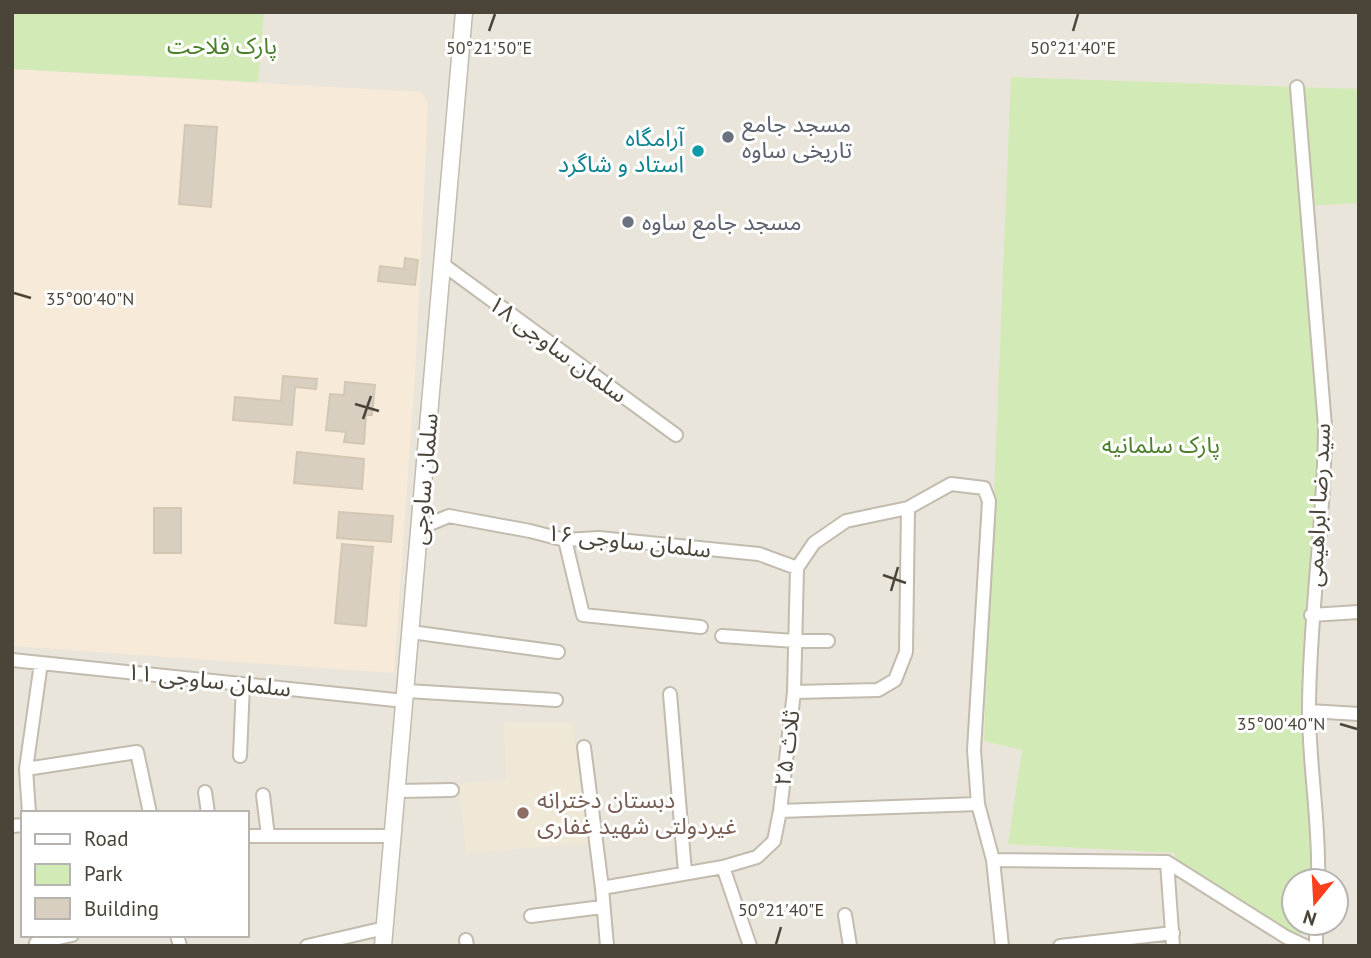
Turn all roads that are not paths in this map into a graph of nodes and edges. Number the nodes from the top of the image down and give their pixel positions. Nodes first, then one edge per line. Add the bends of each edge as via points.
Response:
1 (464, 12) edge
2 (1297, 87) dead end
3 (441, 263) junction
4 (676, 435) dead end
5 (908, 508) junction
6 (420, 528) junction
7 (565, 540) junction
8 (797, 568) junction
9 (1359, 612) edge
10 (1311, 615) junction
11 (701, 627) dead end
12 (411, 632) junction
13 (722, 636) dead end
14 (795, 641) junction
15 (828, 641) dead end
16 (558, 652) dead end
17 (12, 660) edge
18 (41, 663) junction
19 (243, 684) junction
20 (794, 692) junction
21 (670, 694) dead end
22 (406, 696) junction
23 (556, 700) dead end
24 (1309, 711) junction
25 (1359, 714) edge
26 (584, 747) dead end
27 (240, 756) dead end
28 (12, 760) edge
29 (27, 766) junction
30 (452, 790) dead end
31 (397, 791) junction
32 (205, 792) dead end
33 (263, 795) dead end
34 (978, 804) junction
35 (29, 811) edge
36 (150, 811) edge
37 (208, 811) edge
38 (780, 811) junction
39 (248, 836) edge
40 (268, 836) junction
41 (393, 836) junction
42 (993, 860) junction
43 (1167, 862) junction
44 (723, 867) junction
45 (1317, 867) edge
46 (685, 872) junction
47 (602, 888) junction
48 (602, 907) junction
49 (845, 915) dead end
50 (531, 916) dead end
51 (385, 928) junction
52 (60, 937) edge
53 (1173, 939) edge
54 (36, 941) edge
55 (1285, 941) edge
56 (307, 946) edge
57 (383, 946) edge
58 (607, 946) edge
59 (750, 946) edge
60 (850, 946) edge
61 (1002, 946) edge
62 (1060, 946) edge
63 (1306, 946) edge

1 - 3 street, سلمان ساوجی
2 - 10 street, سید رضا ابراهیمی via 1325,426
3 - 4 street, سلمان ساوجی ۱۸
3 - 6 street, سلمان ساوجی
5 - 8 street via 834,527 814,543
5 - 20 street, ثلاث ۲۵ via 906,652 895,680 878,690
5 - 34 street via 951,484 984,488 989,501 974,750
6 - 7 street, سلمان ساوجی ۱۶ via 449,516
6 - 12 street, سلمان ساوجی
7 - 8 street, سلمان ساوجی ۱۶ via 599,538 758,554
7 - 11 street via 583,615
8 - 14 street
9 - 10 street
10 - 24 street, سید رضا ابراهیمی
12 - 16 street
12 - 22 street, سلمان ساوجی
13 - 14 street
14 - 15 street
14 - 20 street
17 - 18 street, سلمان ساوجی ۱۱
18 - 19 street, سلمان ساوجی ۱۱
18 - 29 street
19 - 22 street, سلمان ساوجی ۱۱
19 - 27 street
20 - 38 street, ثلاث ۲۵
21 - 46 street
22 - 23 street, سلمان ساوجی ۱۱
22 - 31 street, سلمان ساوجی
24 - 25 street
24 - 45 street, سید رضا ابراهیمی
26 - 47 street
28 - 29 street
29 - 35 street
29 - 36 street via 137,751
30 - 31 street
31 - 41 street, سلمان ساوجی
32 - 37 street
33 - 40 street
34 - 38 street
34 - 42 street
38 - 44 street, ثلاث ۲۵ via 774,841 757,857
39 - 40 street
40 - 41 street
41 - 51 street, سلمان ساوجی
42 - 43 street
42 - 61 street
43 - 53 street
43 - 55 street
44 - 46 street, ثلاث ۲۵
44 - 59 street
46 - 47 street, ثلاث ۲۵
47 - 48 street
48 - 50 street
48 - 58 street
49 - 60 street
51 - 56 street
51 - 57 street, سلمان ساوجی
52 - 54 street
53 - 62 street
55 - 63 street

